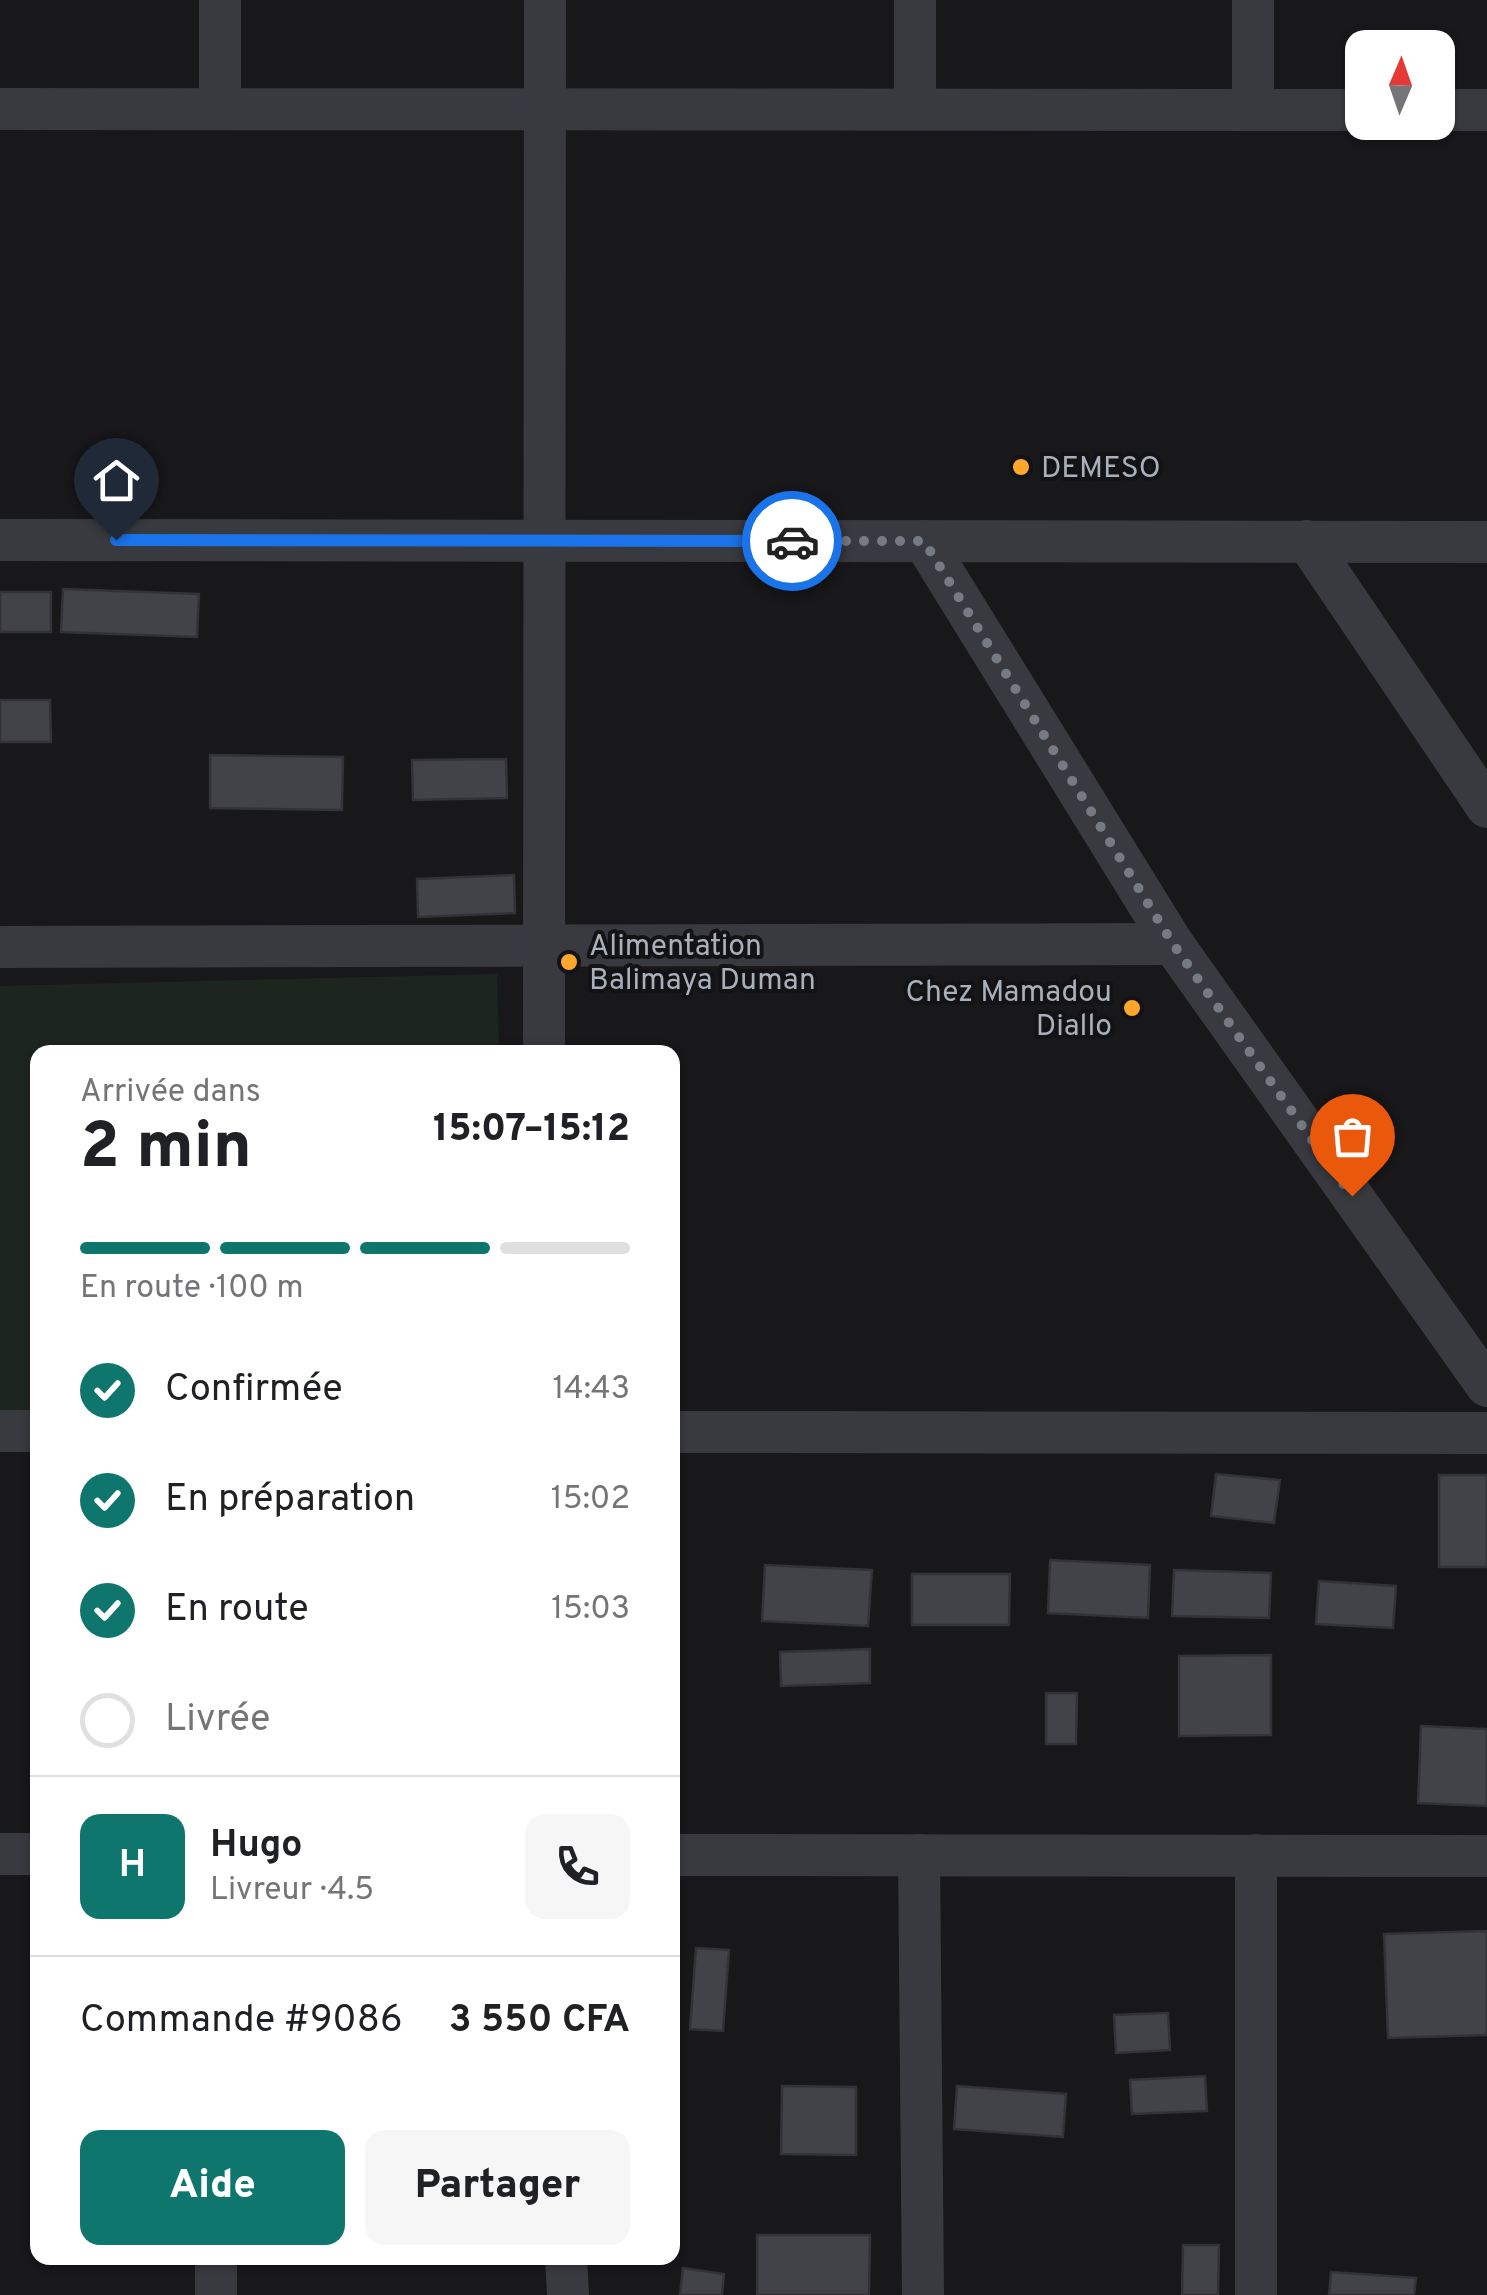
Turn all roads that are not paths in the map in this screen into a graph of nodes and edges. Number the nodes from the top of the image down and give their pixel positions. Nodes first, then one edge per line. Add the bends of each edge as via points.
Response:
1 (220, 0) edge
2 (545, 0) edge
3 (915, 0) edge
4 (1253, 0) edge
5 (0, 108) edge
6 (220, 109) junction
7 (915, 109) junction
8 (545, 110) junction
9 (1252, 110) junction
10 (1345, 110) edge
11 (1455, 110) edge
12 (1487, 110) edge
13 (0, 540) edge
14 (544, 540) junction
15 (924, 541) junction
16 (1306, 541) junction
17 (1487, 542) edge
18 (1487, 807) edge
19 (544, 943) junction
20 (1173, 944) junction
21 (0, 946) edge
22 (544, 1045) edge
23 (1487, 1386) edge
24 (0, 1431) edge
25 (30, 1431) edge
26 (680, 1432) edge
27 (1487, 1432) edge
28 (0, 1854) edge
29 (30, 1854) edge
30 (680, 1854) edge
31 (919, 1855) junction
32 (1256, 1855) junction
33 (1487, 1856) edge
34 (216, 2265) edge
35 (566, 2265) edge
36 (216, 2295) edge
37 (568, 2295) edge
38 (923, 2295) edge
39 (1256, 2295) edge

1 - 6 street
2 - 8 street
3 - 7 street
4 - 9 street
5 - 6 street
6 - 8 street
7 - 8 street
7 - 9 street
8 - 14 street
9 - 10 street
11 - 12 street
13 - 14 street
14 - 15 street
14 - 19 street
15 - 16 street
15 - 20 street
16 - 17 street
16 - 18 street
19 - 20 street
19 - 21 street
19 - 22 street
20 - 23 street
24 - 25 street
26 - 27 street
28 - 29 street
30 - 31 street
31 - 32 street
31 - 38 street
32 - 33 street
32 - 39 street
34 - 36 street
35 - 37 street

